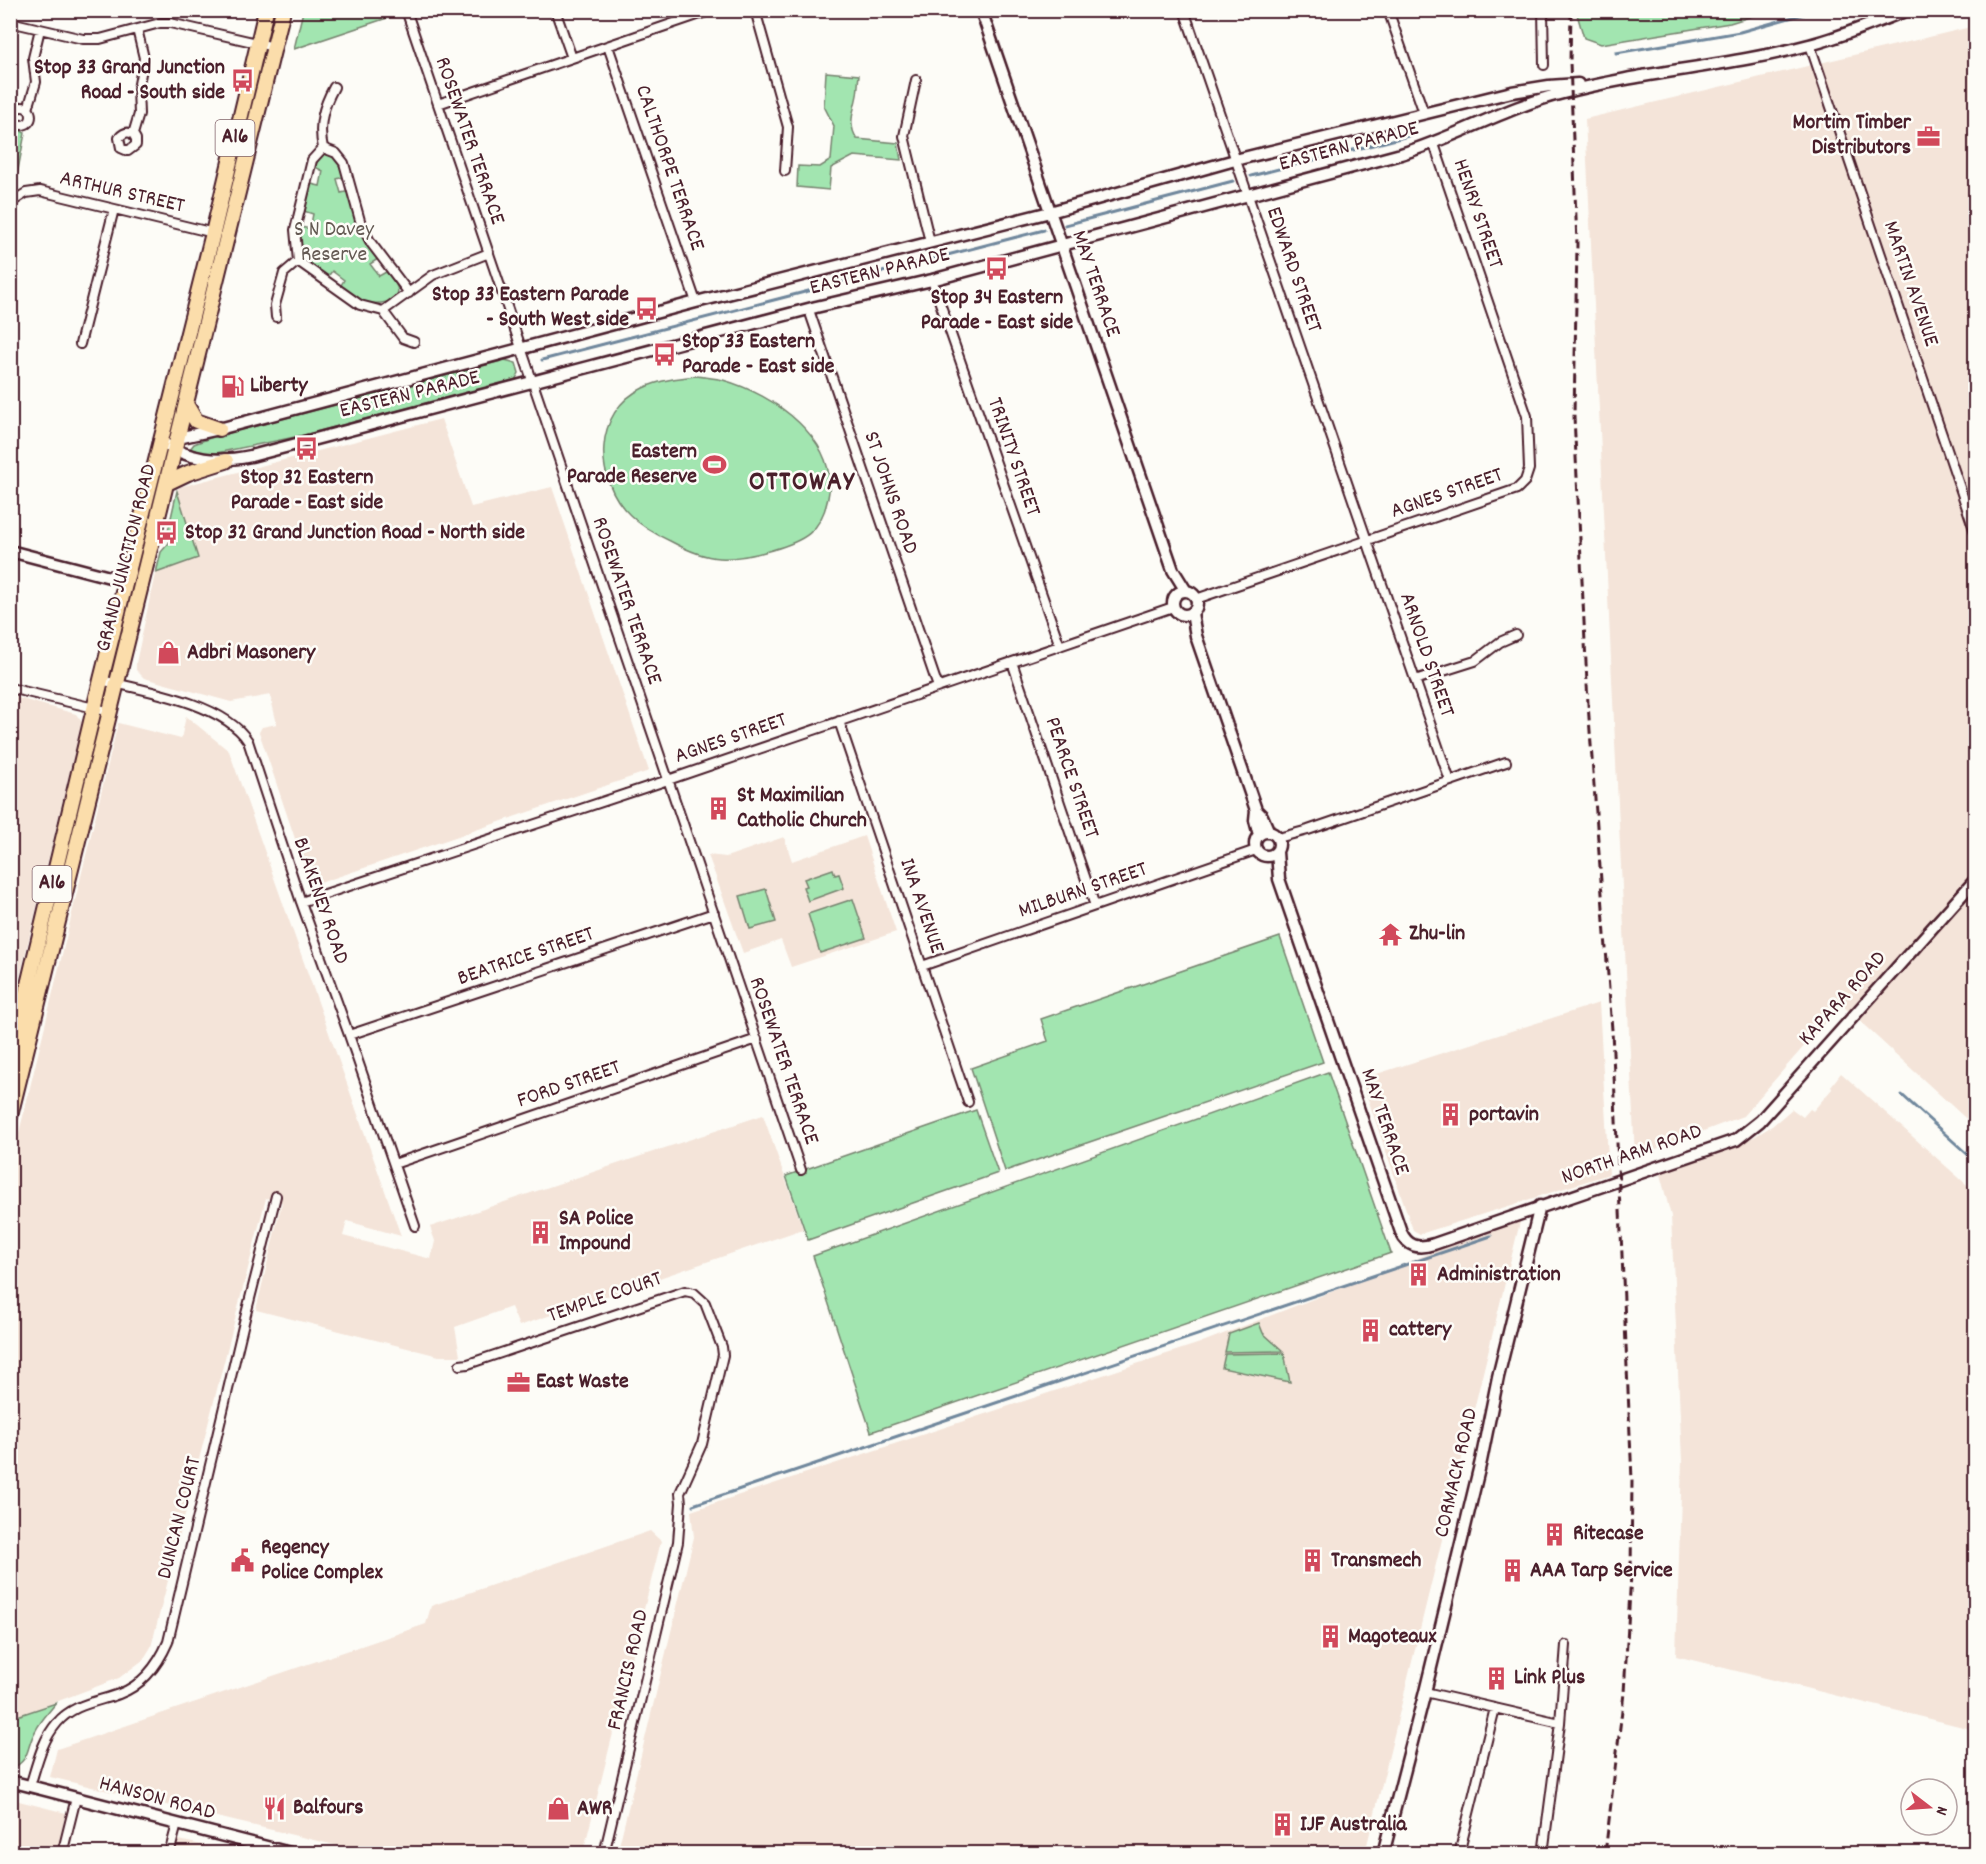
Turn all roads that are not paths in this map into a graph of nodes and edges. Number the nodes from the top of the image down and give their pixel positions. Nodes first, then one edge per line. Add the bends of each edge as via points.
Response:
1 (266, 10) edge
2 (283, 10) edge
3 (406, 10) edge
4 (555, 10) edge
5 (755, 10) edge
6 (981, 10) edge
7 (1184, 10) edge
8 (1388, 10) edge
9 (1543, 10) edge
10 (1908, 10) edge
11 (706, 11) edge
12 (10, 22) edge
13 (40, 29) junction
14 (137, 29) junction
15 (258, 43) junction
16 (1810, 45) junction
17 (608, 46) junction
18 (274, 47) junction
19 (572, 58) junction
20 (1544, 65) dead end
21 (916, 80) dead end
22 (1605, 82) junction
23 (334, 87) dead end
24 (438, 104) junction
25 (1461, 104) junction
26 (28, 109) dead end
27 (1424, 113) junction
28 (1499, 114) junction
29 (133, 134) dead end
30 (1434, 144) junction
31 (323, 148) junction
32 (1235, 160) junction
33 (785, 171) dead end
34 (1248, 195) junction
35 (10, 203) edge
36 (114, 209) junction
37 (1050, 212) junction
38 (213, 233) junction
39 (228, 236) junction
40 (930, 242) junction
41 (1061, 244) junction
42 (489, 253) junction
43 (298, 261) junction
44 (932, 280) junction
45 (409, 293) junction
46 (696, 302) junction
47 (809, 310) junction
48 (383, 311) junction
49 (276, 317) dead end
50 (414, 342) dead end
51 (80, 344) dead end
52 (521, 349) junction
53 (533, 383) junction
54 (1521, 400) joint
55 (186, 404) junction
56 (219, 429) junction
57 (160, 441) junction
58 (177, 444) junction
59 (226, 461) junction
60 (167, 483) junction
61 (1976, 535) edge
62 (1368, 540) junction
63 (10, 551) edge
64 (125, 580) junction
65 (1178, 598) junction
66 (1196, 599) junction
67 (1188, 614) junction
68 (1516, 635) dead end
69 (1060, 646) junction
70 (1012, 662) junction
71 (101, 680) junction
72 (1415, 680) junction
73 (117, 684) junction
74 (938, 687) junction
75 (10, 688) edge
76 (94, 709) junction
77 (111, 712) junction
78 (839, 721) junction
79 (1506, 762) dead end
80 (668, 780) junction
81 (1450, 781) junction
82 (1269, 835) junction
83 (1277, 852) junction
84 (1260, 853) junction
85 (55, 870) junction
86 (71, 873) junction
87 (1280, 879) junction
88 (1976, 879) edge
89 (301, 902) junction
90 (1095, 906) junction
91 (714, 913) junction
92 (922, 966) junction
93 (349, 1035) junction
94 (757, 1039) junction
95 (10, 1060) edge
96 (14, 1095) edge
97 (968, 1102) dead end
98 (10, 1116) edge
99 (1736, 1140) joint
100 (394, 1164) junction
101 (801, 1170) dead end
102 (276, 1196) dead end
103 (1540, 1206) junction
104 (415, 1226) dead end
105 (460, 1365) dead end
106 (680, 1493) joint
107 (1566, 1645) dead end
108 (1425, 1692) junction
109 (1495, 1708) junction
110 (1560, 1723) junction
111 (10, 1781) edge
112 (30, 1786) junction
113 (76, 1798) junction
114 (177, 1824) junction
115 (277, 1851) edge
116 (62, 1854) edge
117 (170, 1854) edge
118 (294, 1854) edge
119 (604, 1854) edge
120 (1383, 1854) edge
121 (1459, 1854) edge
122 (1543, 1854) edge

1 - 15 highway, GRAND JUNCTION ROAD / A16
2 - 18 highway, GRAND JUNCTION ROAD / A16
3 - 24 street, ROSEWATER TERRACE
4 - 19 street
5 - 33 street via 788,127
6 - 37 main road, MAY TERRACE
7 - 32 street, EDWARD STREET
8 - 27 street
9 - 20 street
10 - 16 main road, EASTERN PARADE
11 - 17 street
12 - 13 street
13 - 14 street via 100,39
13 - 26 street via 33,58 36,82
14 - 15 street via 170,22
14 - 29 street via 144,58 138,89 139,114
15 - 18 street
15 - 38 highway, GRAND JUNCTION ROAD / A16
16 - 22 main road, EASTERN PARADE
16 - 61 street, MARTIN AVENUE
17 - 19 street
17 - 46 street, CALTHORPE TERRACE
18 - 39 highway, GRAND JUNCTION ROAD / A16
19 - 24 street
21 - 40 street via 904,136
22 - 25 main road, EASTERN PARADE via 1522,90
22 - 28 main road, EASTERN PARADE
23 - 31 street via 321,119
24 - 42 street, ROSEWATER TERRACE
25 - 27 main road, EASTERN PARADE
25 - 28 main road via 1493,105
27 - 32 main road, EASTERN PARADE
28 - 30 main road, EASTERN PARADE
30 - 34 main road, EASTERN PARADE
30 - 54 street, HENRY STREET
31 - 43 street via 312,160 295,230
31 - 45 street via 336,153 344,163 361,224
32 - 34 street, EDWARD STREET
32 - 37 main road, EASTERN PARADE
34 - 41 main road, EASTERN PARADE
34 - 62 street, EDWARD STREET
35 - 36 street, ARTHUR STREET via 26,193 40,192
36 - 38 street, ARTHUR STREET
36 - 51 street
37 - 40 main road, EASTERN PARADE
37 - 41 main road, MAY TERRACE
38 - 39 street, ARTHUR STREET
38 - 57 highway, GRAND JUNCTION ROAD / A16
39 - 55 highway, GRAND JUNCTION ROAD / A16
40 - 46 main road, EASTERN PARADE
41 - 44 main road, EASTERN PARADE
41 - 65 main road, MAY TERRACE via 1173,570
42 - 45 street via 433,275
42 - 52 street, ROSEWATER TERRACE
43 - 48 street via 360,305
43 - 49 street via 284,273 275,305
44 - 47 main road, EASTERN PARADE
44 - 69 street, TRINITY STREET
45 - 48 street
46 - 52 main road, EASTERN PARADE
47 - 53 main road, EASTERN PARADE
47 - 74 street, ST JOHNS ROAD
48 - 50 street via 403,338
52 - 53 street, ROSEWATER TERRACE
52 - 56 main road, EASTERN PARADE
53 - 59 main road, EASTERN PARADE
53 - 80 street, ROSEWATER TERRACE
54 - 62 street, AGNES STREET via 1527,416 1529,470 1517,489
55 - 56 highway via 196,421
55 - 58 highway, GRAND JUNCTION ROAD / A16
56 - 58 main road, EASTERN PARADE
57 - 58 highway
57 - 64 highway, GRAND JUNCTION ROAD / A16
58 - 59 main road, EASTERN PARADE via 189,456
58 - 60 highway, GRAND JUNCTION ROAD / A16
59 - 60 highway
60 - 73 highway, GRAND JUNCTION ROAD / A16
62 - 66 street, AGNES STREET
62 - 72 street, ARNOLD STREET
63 - 64 main road
64 - 71 highway, GRAND JUNCTION ROAD / A16
65 - 66 main road via 1192,594
65 - 67 main road via 1177,613
65 - 69 street, AGNES STREET
66 - 67 main road via 1197,607
67 - 82 main road via 1188,627 1196,636 1256,810 1256,820
68 - 72 street via 1475,661
69 - 70 street, AGNES STREET
70 - 74 street, AGNES STREET
70 - 90 street, PEARCE STREET
71 - 73 street, BLAKENEY ROAD
71 - 76 highway, GRAND JUNCTION ROAD / A16
72 - 81 street, ARNOLD STREET
73 - 77 highway, GRAND JUNCTION ROAD / A16
73 - 89 street, BLAKENEY ROAD via 200,706 243,732
74 - 78 street, AGNES STREET
75 - 76 street
76 - 77 street
76 - 85 highway, GRAND JUNCTION ROAD / A16
77 - 86 highway, GRAND JUNCTION ROAD / A16
78 - 80 street, AGNES STREET
78 - 92 street, INA AVENUE
79 - 81 street
80 - 89 street, AGNES STREET
80 - 91 street, ROSEWATER TERRACE
81 - 82 street via 1308,830
82 - 83 main road via 1280,845
82 - 84 main road via 1255,842
83 - 84 main road via 1271,856
83 - 87 main road, MAY TERRACE
84 - 87 main road, MAY TERRACE
84 - 90 street, MILBURN STREET
85 - 86 highway
85 - 95 highway, GRAND JUNCTION ROAD / A16
86 - 96 highway, GRAND JUNCTION ROAD / A16
87 - 103 main road, MAY TERRACE via 1405,1240 1412,1246 1424,1247
88 - 99 main road, KAPARA ROAD via 1761,1121
89 - 93 street, BLAKENEY ROAD
90 - 92 street, MILBURN STREET
91 - 93 street, BEATRICE STREET
91 - 94 street, ROSEWATER TERRACE
92 - 97 street, INA AVENUE
93 - 100 street, BLAKENEY ROAD
94 - 100 street, FORD STREET
94 - 101 street, ROSEWATER TERRACE
96 - 98 highway, GRAND JUNCTION ROAD / A16
99 - 103 main road, NORTH ARM ROAD
100 - 104 street, BLAKENEY ROAD
102 - 112 street, DUNCAN COURT via 168,1642 150,1673 129,1689 76,1708 59,1721 48,1735
103 - 108 main road, CORMACK ROAD
105 - 106 street, TEMPLE COURT via 672,1294 694,1293 705,1303 723,1355 702,1444
106 - 119 street, FRANCIS ROAD via 678,1542
107 - 110 street
108 - 109 street
108 - 120 main road, CORMACK ROAD
109 - 110 street
109 - 121 street
110 - 122 street
111 - 112 main road, HANSON ROAD
112 - 113 main road, HANSON ROAD
113 - 114 main road, HANSON ROAD
113 - 116 street
114 - 115 main road, HANSON ROAD
114 - 117 street
115 - 118 main road, HANSON ROAD

